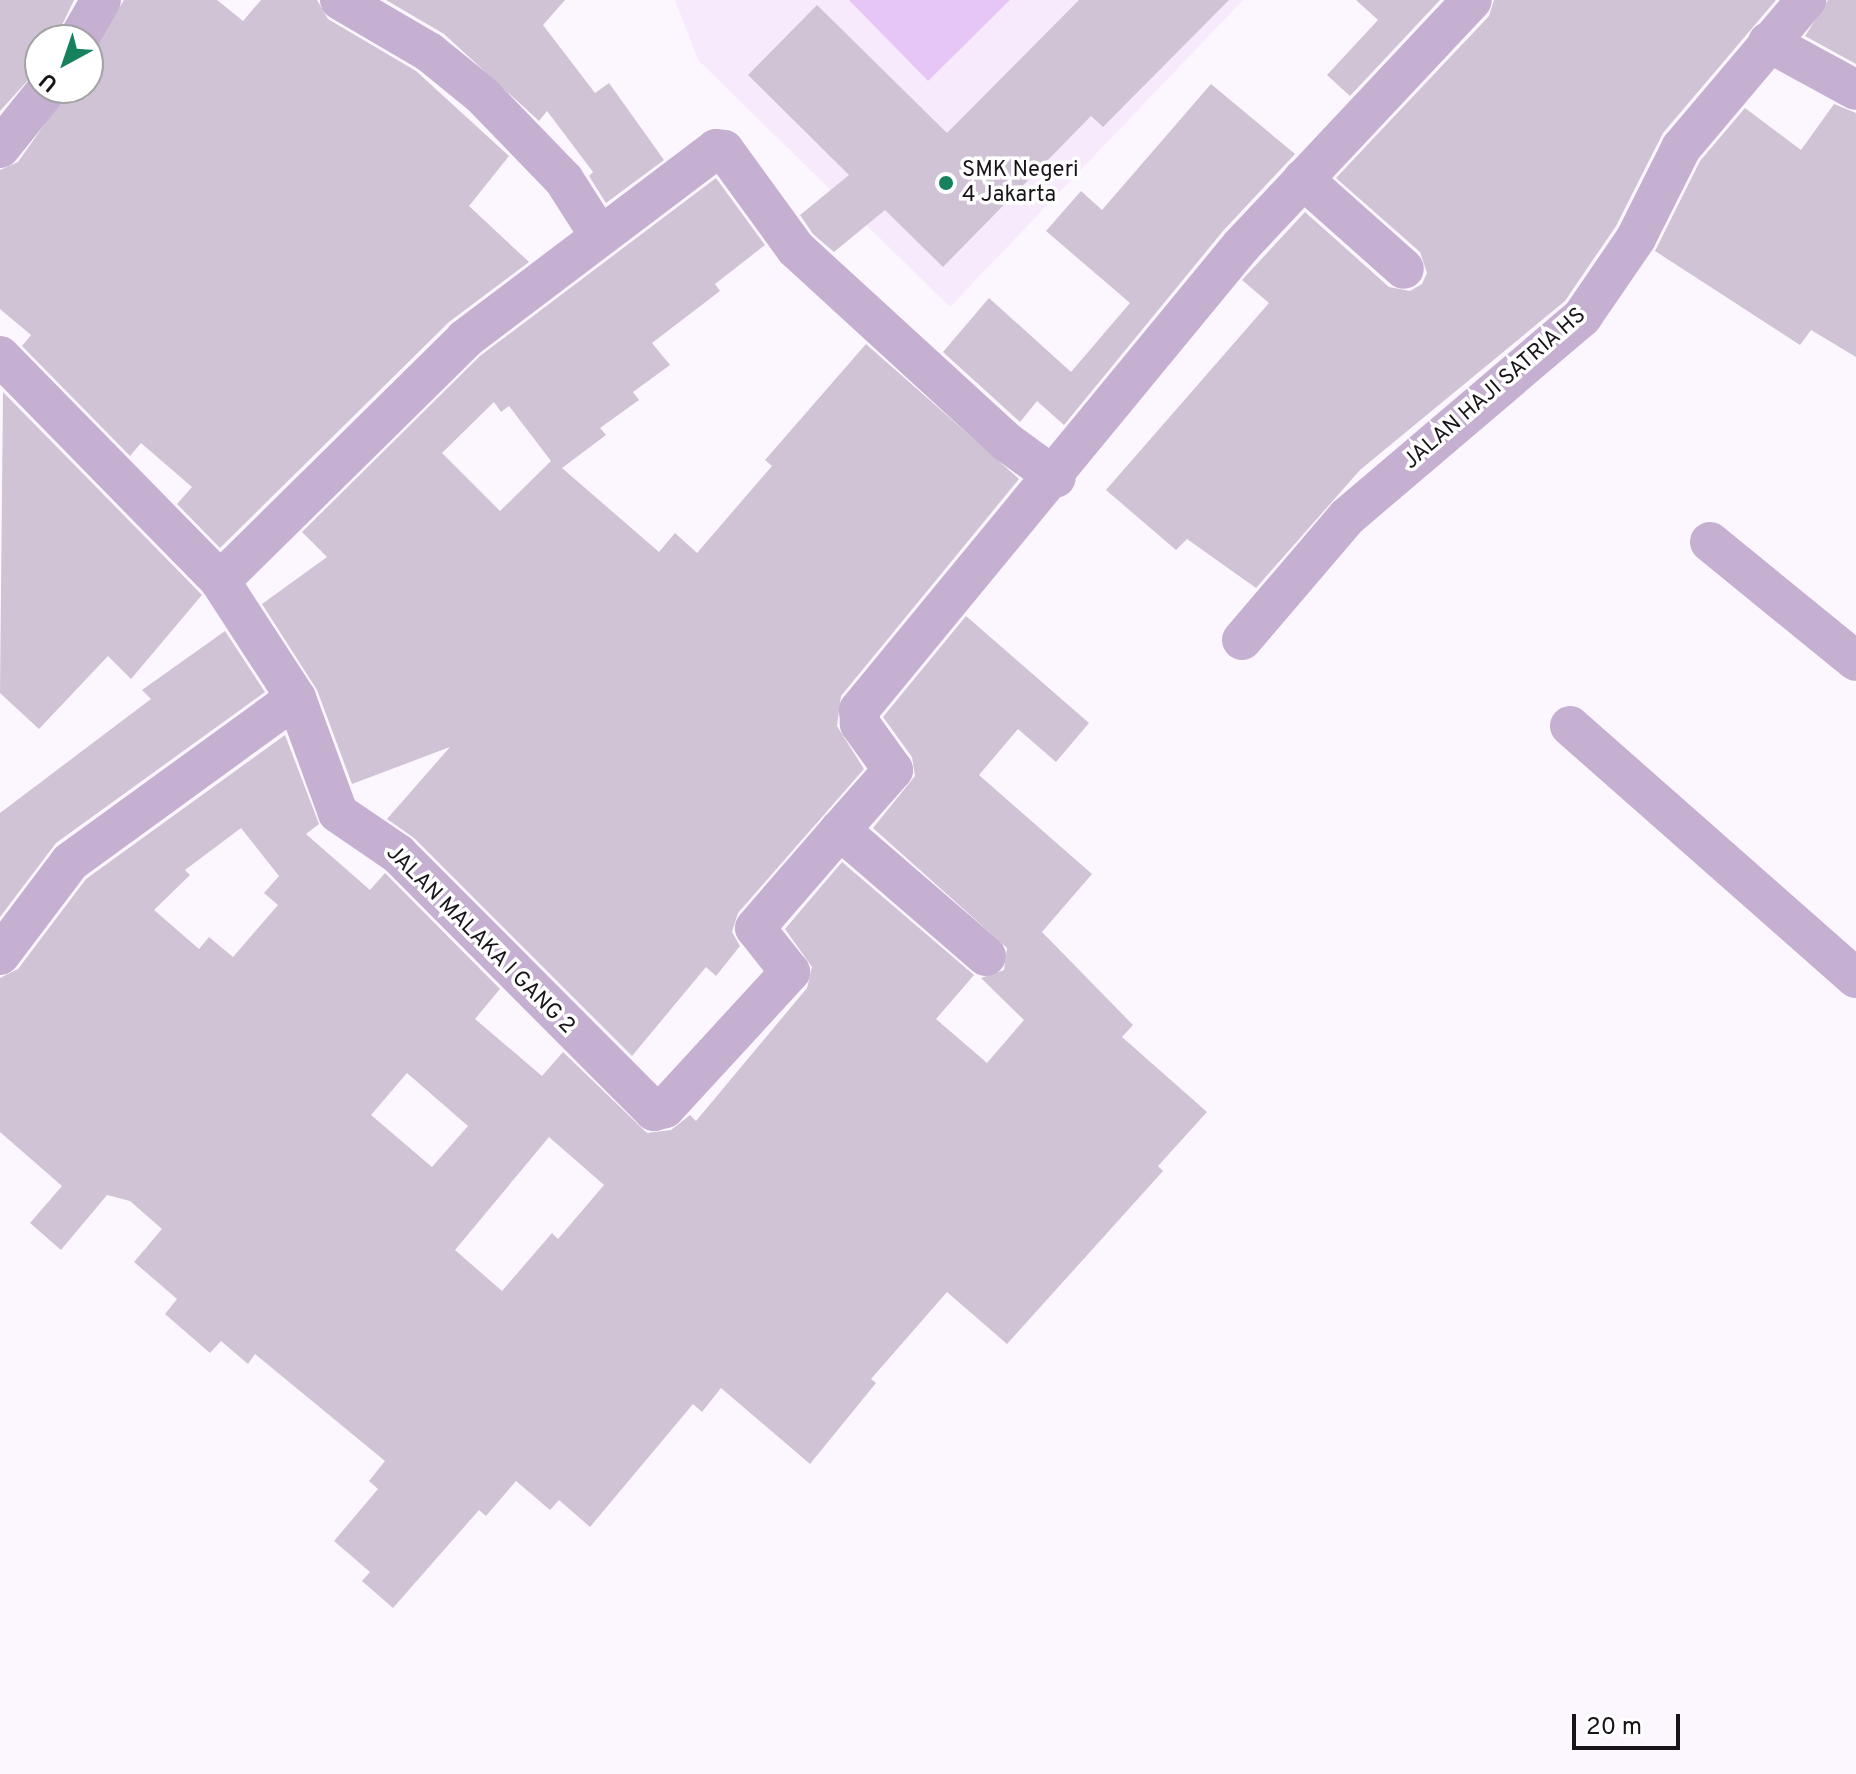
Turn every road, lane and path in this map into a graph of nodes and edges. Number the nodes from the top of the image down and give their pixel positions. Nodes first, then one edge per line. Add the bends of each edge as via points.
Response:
1 (101, 0) edge
2 (340, 0) edge
3 (1472, 0) edge
4 (1806, 0) edge
5 (391, 11) edge
6 (87, 24) edge
7 (1768, 42) junction
8 (1856, 90) edge
9 (35, 104) edge
10 (0, 148) edge
11 (1303, 179) junction
12 (599, 235) junction
13 (1404, 269) dead end
14 (0, 356) edge
15 (1056, 478) junction
16 (1710, 542) dead end
17 (220, 581) junction
18 (1242, 640) dead end
19 (1856, 661) edge
20 (296, 698) junction
21 (1570, 726) dead end
22 (840, 830) junction
23 (0, 955) edge
24 (986, 956) dead end
25 (1856, 978) edge

1 - 6 street
2 - 5 street
3 - 11 street
4 - 7 street, JALAN HAJI SATRIA HS
5 - 12 street via 564,180
7 - 8 street
7 - 18 street, JALAN HAJI SATRIA HS via 1681,148 1636,238 1582,317 1347,517
9 - 10 street
11 - 13 street
11 - 15 street via 1241,246
12 - 15 street via 716,149 724,150 796,249 1008,443
12 - 17 street via 465,339
14 - 17 street, JALAN MALAKA I GANG 2
15 - 22 street via 859,710 860,724 893,770
16 - 19 street
17 - 20 street, JALAN MALAKA I GANG 2
20 - 22 street, JALAN MALAKA I GANG 2 via 338,813 398,854 657,1112 790,972 755,928
20 - 23 street via 70,862
21 - 25 street
22 - 24 street

